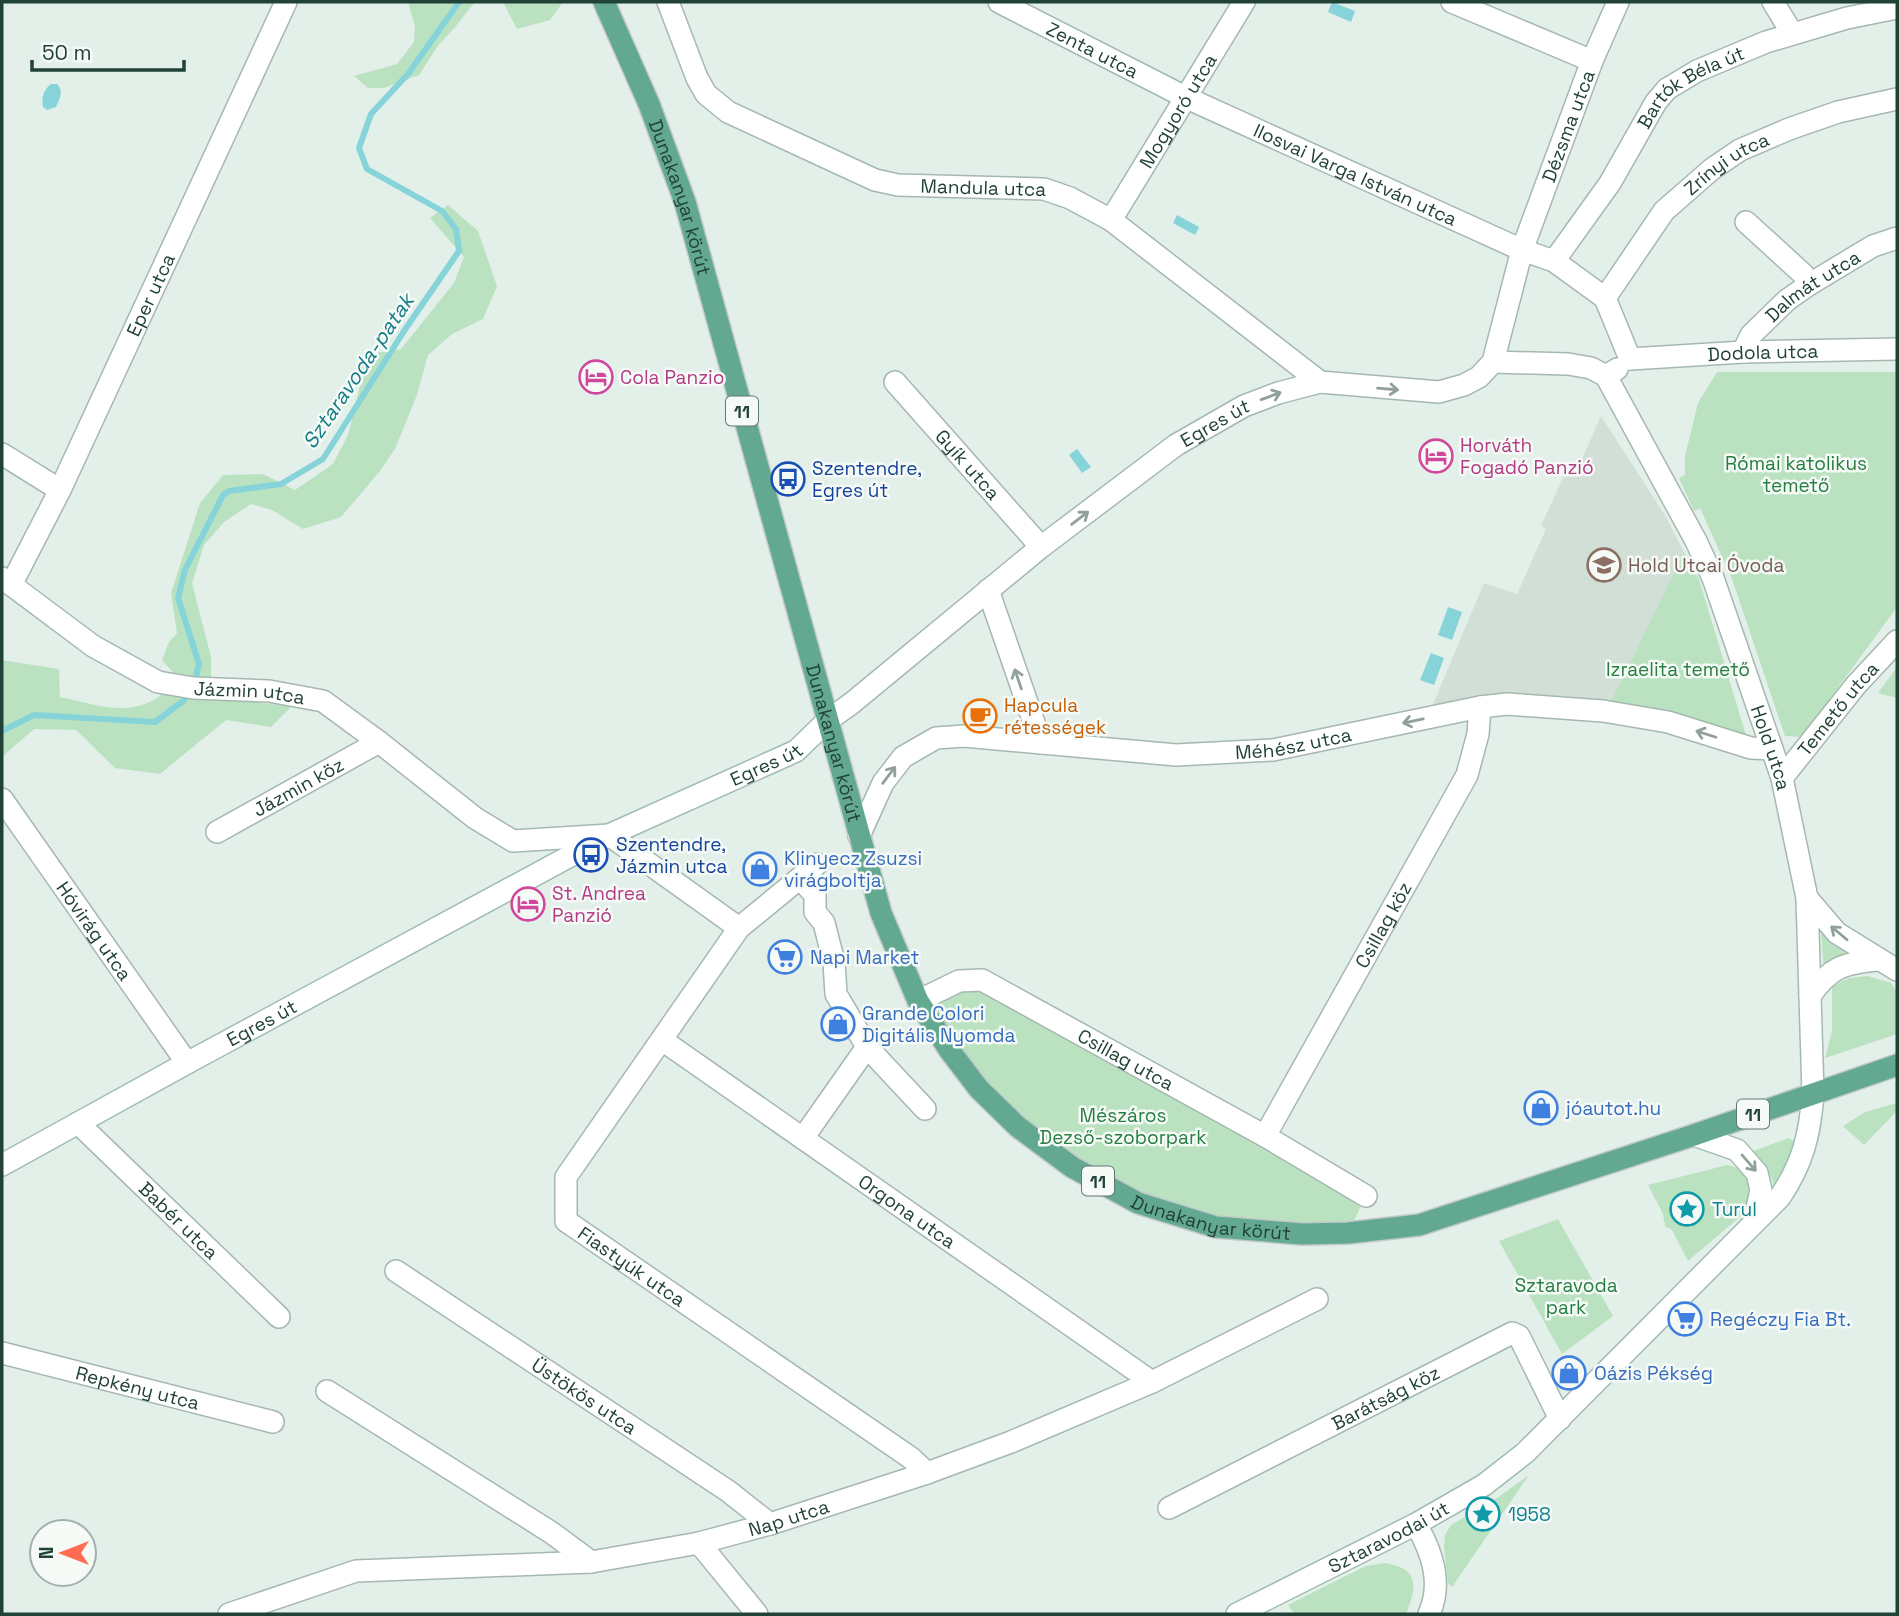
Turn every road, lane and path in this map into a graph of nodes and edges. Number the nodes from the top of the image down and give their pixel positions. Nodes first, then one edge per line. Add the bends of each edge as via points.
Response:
1 (286, 2) edge
2 (604, 2) edge
3 (668, 2) edge
4 (999, 2) edge
5 (1244, 2) edge
6 (1452, 2) edge
7 (1618, 2) edge
8 (1773, 2) edge
9 (1897, 8) edge
10 (1792, 33) junction
11 (1591, 61) junction
12 (1187, 98) junction
13 (1897, 99) edge
14 (1111, 220) junction
15 (1746, 222) dead end
16 (1897, 238) edge
17 (1522, 250) junction
18 (1554, 261) junction
19 (1810, 284) junction
20 (1605, 298) junction
21 (1897, 349) edge
22 (1743, 352) junction
23 (1630, 359) junction
24 (1493, 362) junction
25 (1606, 376) junction
26 (895, 382) dead end
27 (1320, 383) junction
28 (2, 454) edge
29 (60, 490) junction
30 (1041, 547) junction
31 (7, 581) edge
32 (988, 590) junction
33 (1897, 641) edge
34 (1479, 707) junction
35 (827, 721) junction
36 (379, 742) junction
37 (1041, 743) junction
38 (1772, 749) junction
39 (1783, 778) junction
40 (2, 799) edge
41 (217, 832) dead end
42 (609, 835) junction
43 (859, 836) junction
44 (817, 864) dead end
45 (800, 878) junction
46 (1807, 898) junction
47 (739, 928) junction
48 (1878, 960) junction
49 (1897, 970) edge
50 (1810, 996) junction
51 (918, 1001) junction
52 (662, 1040) junction
53 (867, 1047) junction
54 (187, 1063) junction
55 (1897, 1065) edge
56 (1813, 1094) junction
57 (925, 1109) dead end
58 (78, 1123) junction
59 (1694, 1135) junction
60 (1265, 1136) junction
61 (803, 1138) junction
62 (2, 1165) edge
63 (1366, 1196) dead end
64 (1754, 1222) junction
65 (396, 1271) dead end
66 (1317, 1299) dead end
67 (279, 1317) dead end
68 (2, 1353) edge
69 (1152, 1382) junction
70 (327, 1391) dead end
71 (1560, 1419) junction
72 (274, 1422) dead end
73 (927, 1473) junction
74 (1169, 1508) dead end
75 (770, 1524) junction
76 (1416, 1524) junction
77 (699, 1543) junction
78 (591, 1562) junction
79 (1432, 1613) edge
80 (230, 1614) edge
81 (757, 1614) edge
82 (1237, 1614) edge

1 - 29 street, Eper utca
2 - 35 main road, Dunakanyar körút / 11 via 685,202
3 - 14 street, Mandula utca via 697,78 706,94 727,112 875,180 898,185 1044,189
4 - 12 street, Zenta utca
5 - 12 street, Mogyoró utca
6 - 11 street
7 - 11 street, Dézsma utca
8 - 10 street
9 - 10 street, Bartók Béla út
10 - 18 street, Bartók Béla út via 1697,71 1667,89 1610,183
11 - 17 street, Dézsma utca
12 - 14 street, Mogyoró utca
12 - 17 street, Ilosvai Varga István utca
13 - 20 street, Zrínyi utca via 1788,129 1740,150 1712,169 1664,211
14 - 27 street, Mandula utca
15 - 19 street
16 - 19 street, Dalmát utca via 1872,246
17 - 18 street, Ilosvai Varga István utca
17 - 24 street, Dézsma utca
18 - 20 street, Ilosvai Varga István utca
19 - 22 street, Dalmát utca via 1751,335
20 - 23 street
21 - 22 street, Dodola utca
22 - 23 street, Dodola utca
23 - 25 street
24 - 25 street via 1568,364
27 -> 24 street, Egres út via 1439,392 1479,377
25 - 38 street, Hold utca via 1713,578
26 - 30 street, Gyík utca
30 -> 27 street, Egres út via 1209,425 1267,397
28 - 29 street
29 - 31 street, Eper utca
30 - 32 street, Egres út
31 - 36 street, Jázmin utca via 93,646 158,682 270,691 323,701
32 - 35 street, Egres út
37 -> 32 street
33 - 39 street, Temető utca
34 -> 37 street, Méhész utca via 1273,750 1176,755
38 -> 34 street, Méhész utca via 1751,748 1668,722 1603,711 1507,704
34 - 60 street, Csillag köz via 1478,734 1467,775
35 - 42 street, Egres út via 796,751
35 - 43 main road, Dunakanyar körút / 11
36 - 41 street, Jázmin köz
36 - 42 street, Jázmin utca via 475,818 513,841
43 -> 37 street, Méhész utca via 883,783 903,757 936,738
38 - 39 street, Hold utca
39 - 46 street, Hold utca
40 - 54 street, Hóvirág utca
42 - 47 street
42 - 54 street, Egres út
43 - 51 main road, Dunakanyar körút / 11 via 881,913
44 - 45 street, Fiastyúk utca
45 - 47 street, Fiastyúk utca
45 - 53 street via 815,895 815,912 824,923 836,994
48 -> 46 street, Hold utca via 1837,933
46 - 50 street, Hold utca
47 - 52 street, Fiastyúk utca
48 - 49 street, Hold utca
48 - 50 street via 1853,962 1830,973
50 - 56 street, Hold utca
51 - 59 main road, Dunakanyar körút / 11 via 979,1090 1018,1127 1072,1167 1138,1203 1216,1227 1302,1234 1419,1225
51 - 60 street, Csillag utca via 959,981 982,980
52 - 61 street, Orgona utca
52 - 73 street, Fiastyúk utca via 566,1177 566,1221
53 - 57 street
53 - 61 street
54 - 58 street, Egres út
55 - 56 main road, Dunakanyar körút / 11
56 - 59 main road, Dunakanyar körút / 11
56 - 64 street, Sztaravodai út via 1809,1130 1793,1179
58 - 62 street, Egres út
58 - 67 street, Babér utca
59 -> 64 street via 1737,1150 1757,1173 1761,1190
60 - 63 street, Csillag utca
61 - 69 street, Orgona utca
64 - 71 street, Sztaravodai út
65 - 75 street, Üstökös utca via 716,1483
66 - 69 street, Nap utca
68 - 72 street, Repkény utca
69 - 73 street, Nap utca
70 - 78 street
71 - 74 street, Barátság köz via 1519,1336 1512,1333
71 - 76 street, Sztaravodai út via 1484,1485
73 - 75 street, Nap utca
75 - 77 street, Nap utca
76 - 79 street via 1435,1567
76 - 82 street, Sztaravodai út
77 - 78 street, Nap utca
77 - 81 street
78 - 80 street, Nap utca via 356,1571

